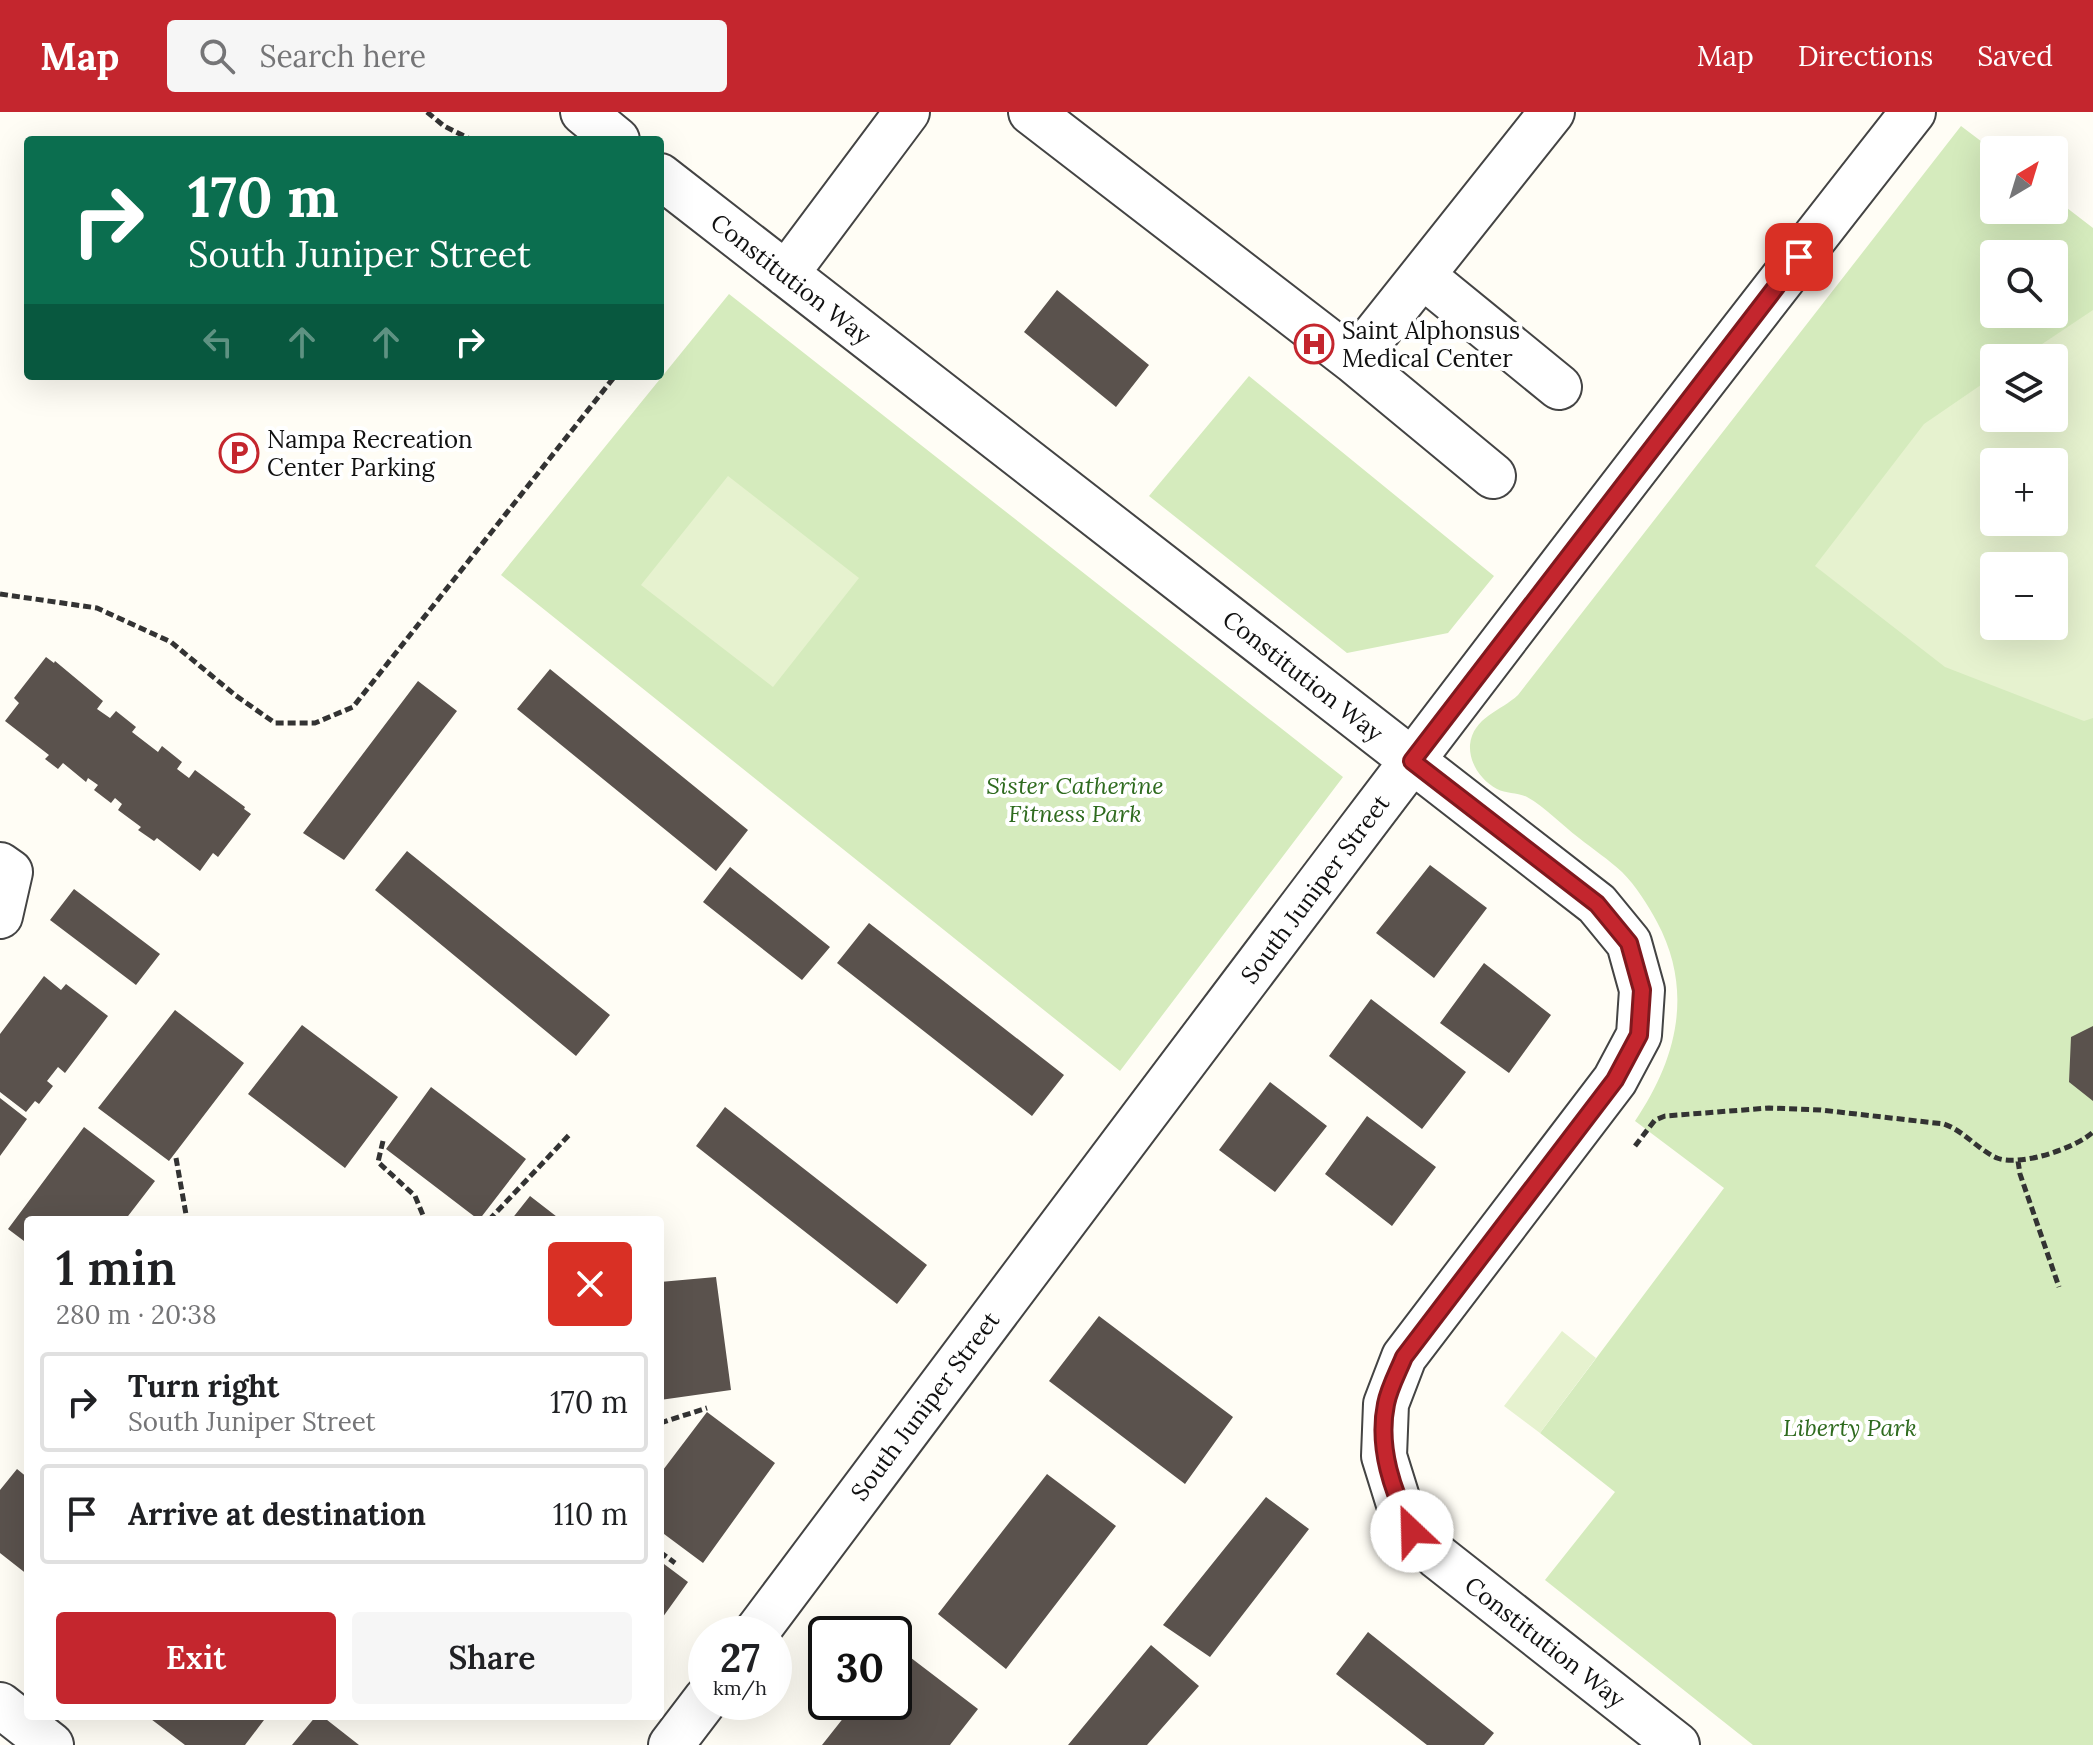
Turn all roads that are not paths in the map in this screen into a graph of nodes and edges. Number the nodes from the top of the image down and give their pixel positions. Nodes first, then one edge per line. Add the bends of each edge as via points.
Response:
1 (583, 112) edge
2 (907, 112) edge
3 (1552, 112) edge
4 (1913, 112) edge
5 (1033, 113) edge
6 (612, 136) edge
7 (664, 181) edge
8 (786, 274) junction
9 (1423, 276) junction
10 (1354, 361) junction
11 (1559, 387) dead end
12 (1493, 476) dead end
13 (1412, 761) junction
14 (0, 865) edge
15 (0, 916) edge
16 (769, 1616) edge
17 (0, 1705) edge
18 (690, 1720) edge
19 (51, 1745) edge
20 (671, 1745) edge
21 (1677, 1745) edge

1 - 6 street
2 - 8 street
3 - 9 street
4 - 13 street, South Juniper Street
5 - 10 street
7 - 8 street, Constitution Way
8 - 13 street, Constitution Way
9 - 10 street
9 - 11 street
10 - 12 street
13 - 16 street, South Juniper Street
13 - 21 street, Constitution Way via 1597,904 1629,943 1642,990 1639,1035 1615,1080 1404,1357 1386,1404 1384,1456 1412,1531 1429,1549
14 - 15 street via 10,872
17 - 19 street
18 - 20 street

